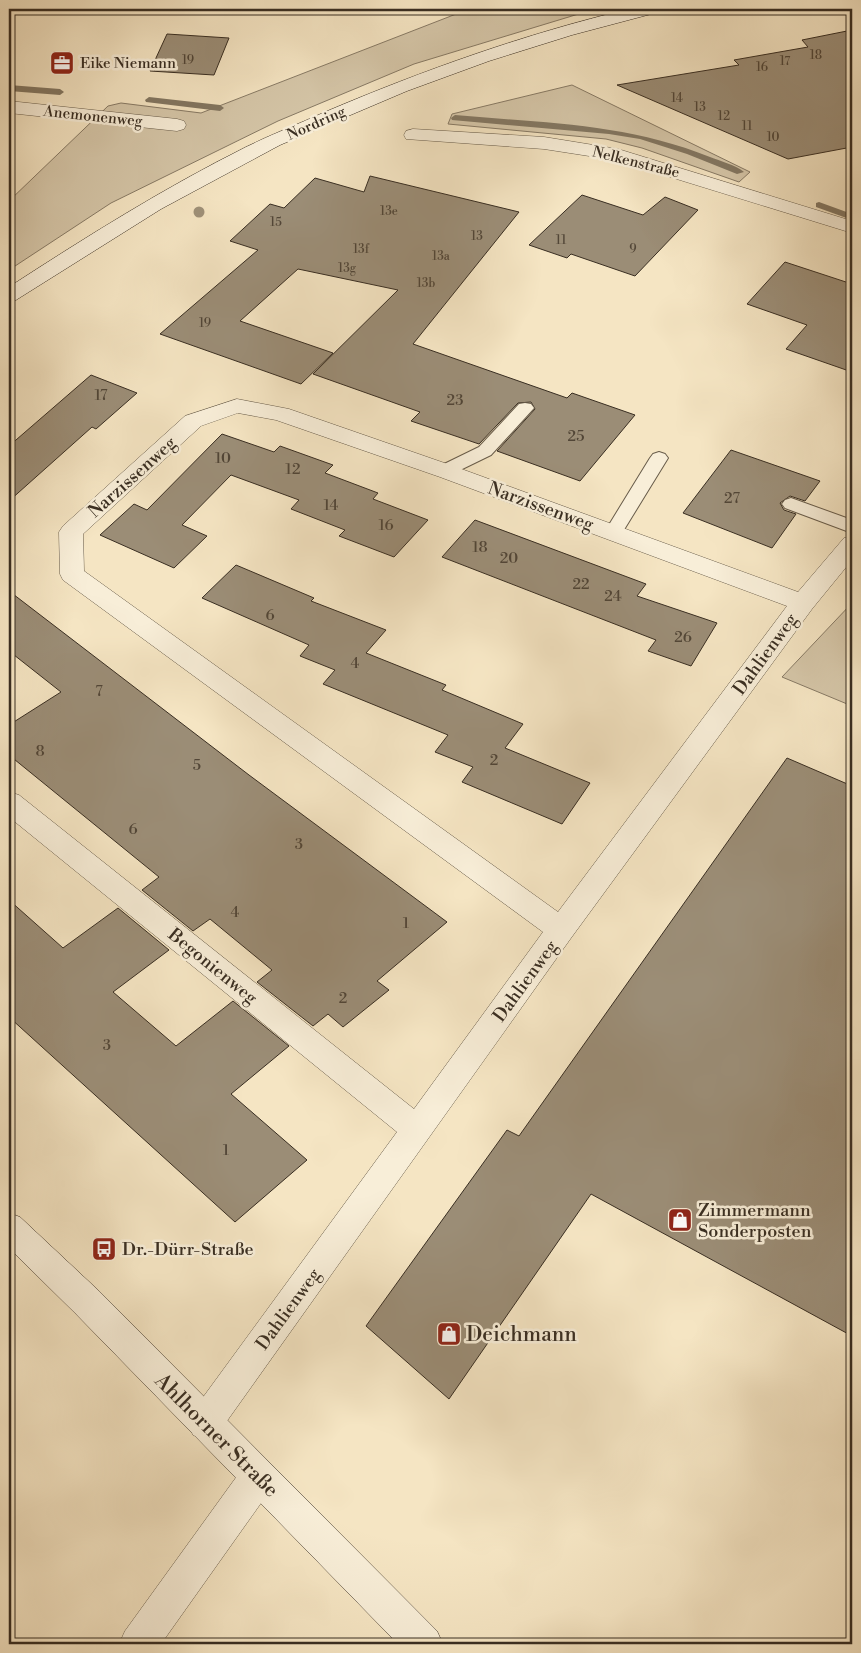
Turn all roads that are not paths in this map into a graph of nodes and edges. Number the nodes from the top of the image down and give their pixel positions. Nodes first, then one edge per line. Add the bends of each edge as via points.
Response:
1 (649, 9) edge
2 (9, 107) edge
3 (177, 125) dead end
4 (413, 135) dead end
5 (852, 227) edge
6 (9, 296) edge
7 (525, 408) dead end
8 (659, 458) dead end
9 (444, 471) junction
10 (791, 504) dead end
11 (852, 527) edge
12 (613, 533) junction
13 (852, 544) edge
14 (803, 603) junction
15 (9, 802) edge
16 (561, 930) junction
17 (417, 1130) junction
18 (9, 1227) edge
19 (205, 1423) junction
20 (258, 1477) junction
21 (138, 1644) edge
22 (424, 1644) edge

1 - 6 street, Nordring via 601,20 489,55 370,99 254,150 104,234
2 - 3 street, Anemonenweg
4 - 5 street, Nelkenstraße via 544,143 618,154
7 - 9 lane via 485,451
8 - 12 lane
9 - 12 street, Narzissenweg
9 - 16 street, Narzissenweg via 281,414 237,406 193,421 71,532 72,574
10 - 11 lane
12 - 14 street, Narzissenweg
13 - 14 street, Dahlienweg
14 - 16 street, Dahlienweg
15 - 17 street, Begonienweg
16 - 17 street, Dahlienweg
17 - 19 street, Dahlienweg
18 - 19 street, Ahlhorner Straße
19 - 20 street, Ahlhorner Straße
20 - 21 street
20 - 22 street, Ahlhorner Straße

